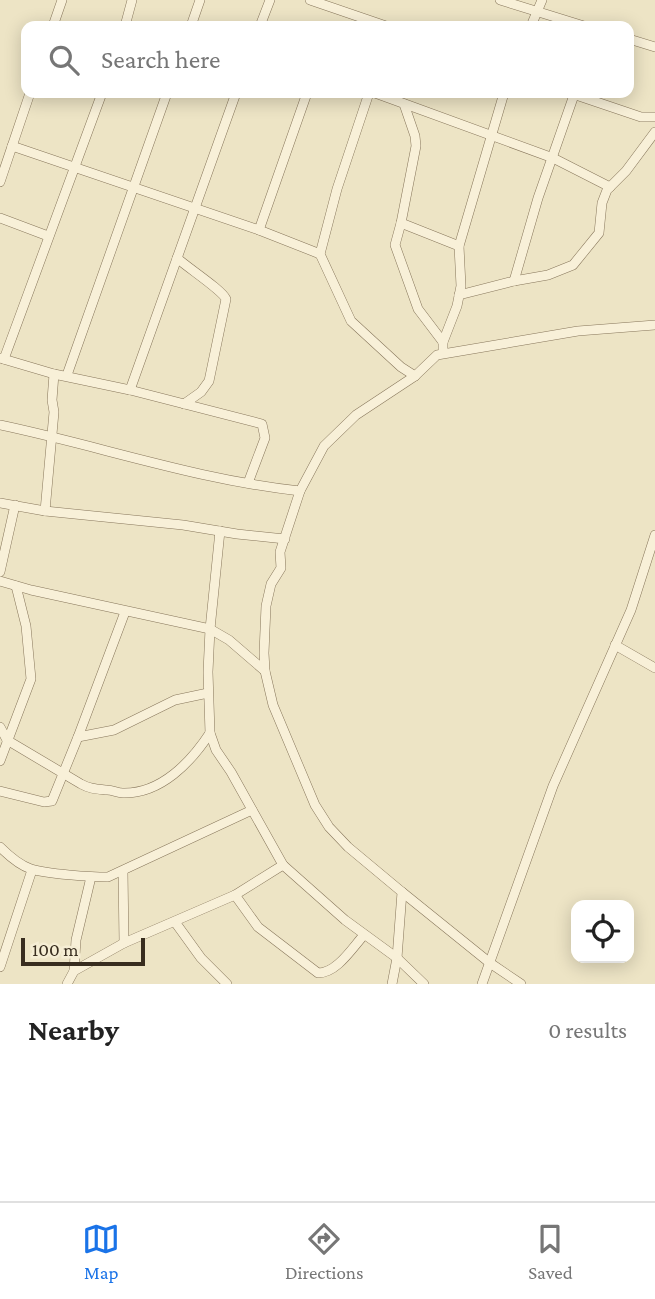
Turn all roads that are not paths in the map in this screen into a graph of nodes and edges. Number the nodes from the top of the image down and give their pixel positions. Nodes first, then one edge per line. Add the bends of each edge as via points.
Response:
1 (62, 0) edge
2 (132, 0) edge
3 (200, 0) edge
4 (270, 0) edge
5 (310, 0) edge
6 (350, 0) edge
7 (500, 0) edge
8 (542, 0) edge
9 (346, 12) junction
10 (537, 12) junction
11 (54, 21) edge
12 (126, 21) edge
13 (193, 21) edge
14 (262, 21) edge
15 (372, 21) edge
16 (533, 21) edge
17 (567, 21) edge
18 (634, 41) edge
19 (655, 47) edge
20 (28, 98) edge
21 (100, 98) edge
22 (165, 98) edge
23 (234, 98) edge
24 (305, 98) edge
25 (370, 98) edge
26 (387, 98) edge
27 (502, 98) edge
28 (571, 98) edge
29 (584, 98) edge
30 (404, 104) junction
31 (655, 117) edge
32 (655, 132) edge
33 (490, 135) junction
34 (12, 146) junction
35 (554, 158) junction
36 (74, 166) junction
37 (0, 182) edge
38 (610, 187) junction
39 (133, 188) junction
40 (194, 209) junction
41 (0, 218) edge
42 (401, 223) junction
43 (259, 230) junction
44 (48, 236) junction
45 (459, 246) junction
46 (320, 254) junction
47 (177, 258) junction
48 (513, 281) junction
49 (459, 295) junction
50 (655, 325) edge
51 (443, 342) junction
52 (443, 353) junction
53 (2, 359) edge
54 (54, 374) junction
55 (67, 375) junction
56 (415, 376) junction
57 (130, 390) junction
58 (184, 404) junction
59 (0, 425) edge
60 (51, 435) junction
61 (248, 483) junction
62 (300, 491) junction
63 (0, 503) edge
64 (15, 505) junction
65 (45, 512) junction
66 (220, 531) junction
67 (655, 535) edge
68 (285, 538) junction
69 (0, 572) edge
70 (0, 580) edge
71 (16, 586) junction
72 (125, 612) junction
73 (210, 629) junction
74 (615, 645) junction
75 (655, 667) edge
76 (265, 671) junction
77 (208, 693) junction
78 (0, 727) edge
79 (210, 733) junction
80 (78, 737) junction
81 (6, 740) junction
82 (0, 761) edge
83 (64, 773) junction
84 (0, 791) edge
85 (252, 810) junction
86 (0, 847) edge
87 (284, 865) junction
88 (32, 870) junction
89 (123, 871) junction
90 (91, 877) junction
91 (402, 892) junction
92 (235, 895) junction
93 (0, 922) edge
94 (175, 922) junction
95 (12, 926) junction
96 (364, 935) junction
97 (124, 943) junction
98 (397, 958) junction
99 (490, 963) junction
100 (0, 967) edge
101 (74, 971) junction
102 (67, 984) edge
103 (227, 984) edge
104 (392, 984) edge
105 (424, 984) edge
106 (482, 984) edge
107 (521, 984) edge

1 - 11 street
2 - 12 street
3 - 13 street
4 - 14 street
5 - 9 street
6 - 9 street
7 - 10 street
8 - 10 street
9 - 15 street
10 - 16 street
10 - 17 street
18 - 19 street
20 - 34 street
21 - 36 street
22 - 39 street
23 - 40 street
24 - 43 street
25 - 46 street via 337,189
26 - 30 street
27 - 33 street
28 - 35 street
29 - 31 street via 641,117
30 - 33 street
30 - 42 street via 416,146
32 - 38 street
33 - 35 street
33 - 45 street
34 - 36 street
34 - 37 street
35 - 38 street
35 - 48 street
36 - 39 street
36 - 44 street
38 - 48 street via 602,203 599,233 573,265
39 - 40 street
39 - 55 street
40 - 43 street
40 - 47 street
41 - 44 street
42 - 45 street
42 - 51 street via 396,250 418,309
43 - 46 street
44 - 53 street
45 - 49 street
46 - 56 street via 351,321
47 - 57 street
47 - 58 street via 222,291 226,299 209,381
48 - 49 street
49 - 51 street
50 - 52 street via 578,331
51 - 52 street
52 - 56 street
53 - 54 street
54 - 55 street
54 - 60 street
55 - 57 street
56 - 62 street via 356,415 324,446
57 - 58 street
58 - 61 street via 262,424 265,438
59 - 60 street
60 - 61 street
60 - 65 street
61 - 62 street
62 - 68 street
63 - 64 street
64 - 65 street
64 - 69 street
65 - 66 street
66 - 68 street
66 - 73 street
67 - 74 street
68 - 76 street via 281,568 266,606
70 - 71 street
71 - 72 street
71 - 81 street via 26,626 31,679
72 - 73 street
72 - 80 street
73 - 76 street
73 - 77 street
74 - 75 street
74 - 99 street via 553,786
76 - 91 street via 273,705 315,805 348,847
77 - 79 street
77 - 80 street via 175,700 114,730
78 - 81 street
79 - 83 street via 185,767 147,790 90,789
79 - 85 street
80 - 83 street
81 - 82 street
81 - 83 street
83 - 84 street via 52,801
85 - 87 street
85 - 89 street
86 - 88 street
87 - 92 street
87 - 96 street
88 - 90 street
88 - 95 street
89 - 90 street
89 - 97 street
90 - 101 street via 76,940
91 - 98 street
91 - 99 street
92 - 94 street
92 - 96 street via 258,927 318,973 334,967
93 - 95 street
94 - 97 street
94 - 103 street
95 - 100 street
96 - 98 street
97 - 101 street
98 - 104 street
98 - 105 street
99 - 106 street
99 - 107 street
101 - 102 street

